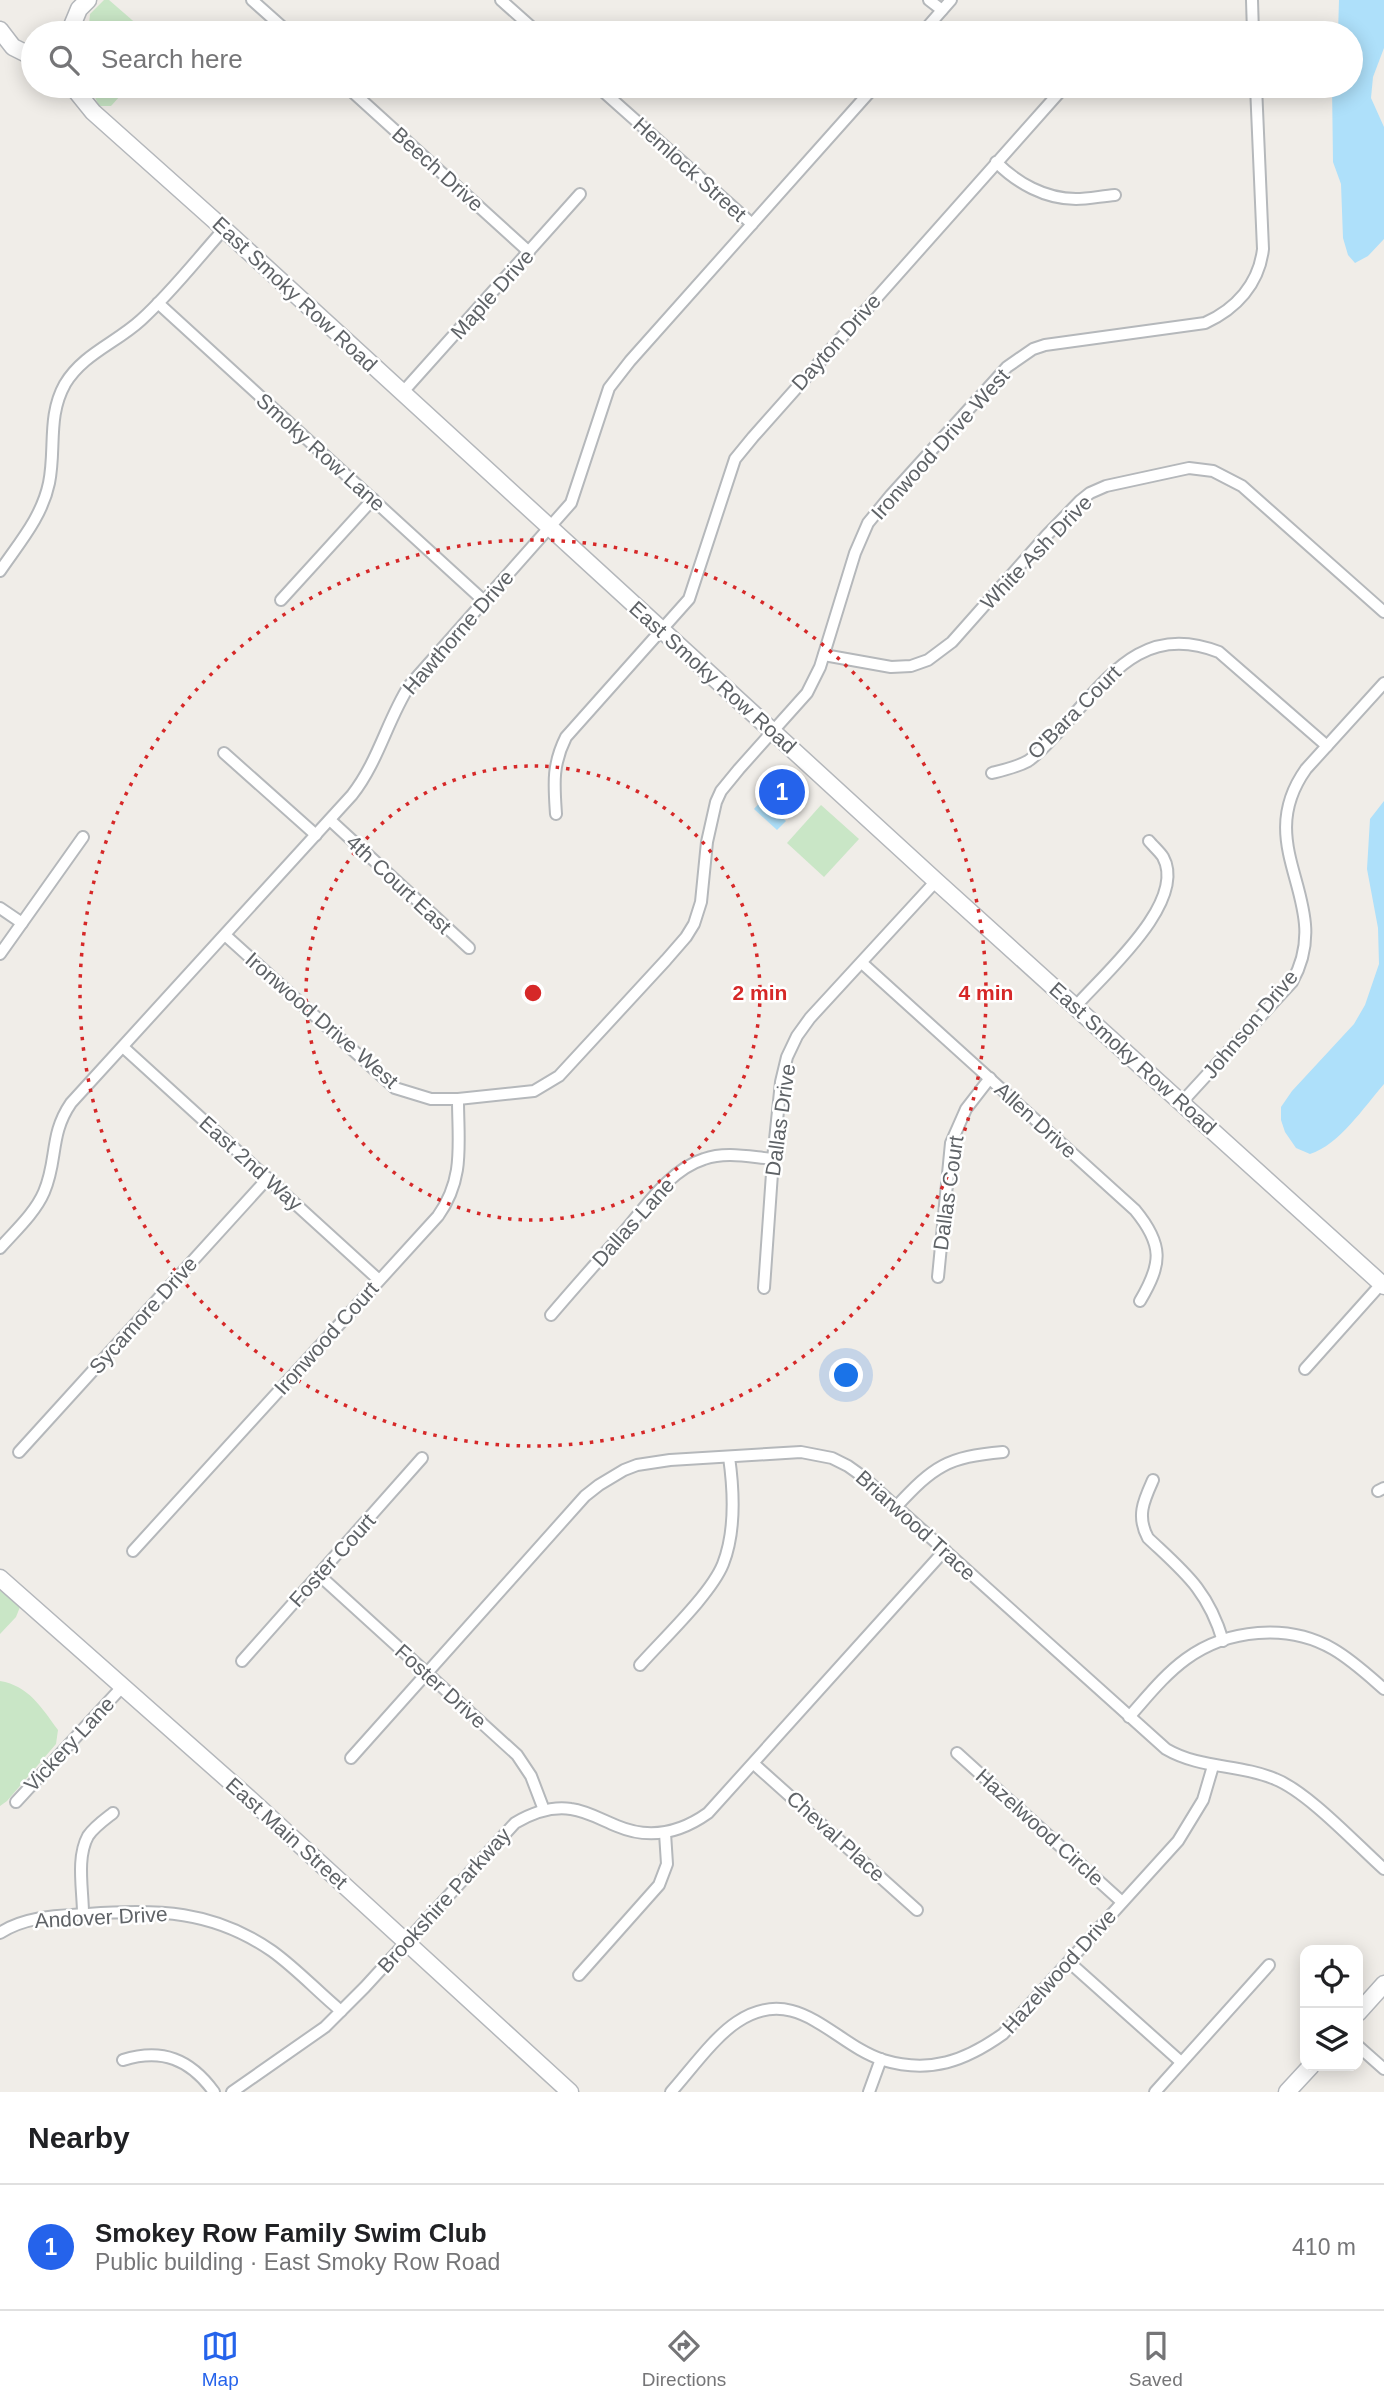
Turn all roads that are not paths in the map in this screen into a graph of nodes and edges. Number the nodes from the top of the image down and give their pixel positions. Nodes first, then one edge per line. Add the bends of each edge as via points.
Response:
1 (89, 0) edge
2 (252, 0) edge
3 (501, 0) edge
4 (929, 0) edge
5 (951, 0) edge
6 (1252, 0) edge
7 (942, 10) junction
8 (74, 21) edge
9 (83, 21) edge
10 (276, 21) edge
11 (525, 21) edge
12 (932, 21) edge
13 (1253, 21) edge
14 (0, 24) edge
15 (0, 30) edge
16 (21, 41) edge
17 (21, 51) edge
18 (82, 98) edge
19 (92, 98) edge
20 (359, 98) edge
21 (610, 98) edge
22 (864, 98) edge
23 (1054, 98) edge
24 (1257, 98) edge
25 (106, 122) junction
26 (996, 162) junction
27 (580, 194) dead end
28 (1115, 195) dead end
29 (752, 224) junction
30 (223, 229) junction
31 (529, 252) junction
32 (158, 303) junction
33 (402, 393) junction
34 (373, 499) junction
35 (550, 528) junction
36 (0, 570) edge
37 (281, 600) dead end
38 (484, 601) junction
39 (1384, 612) edge
40 (662, 630) junction
41 (824, 655) junction
42 (1384, 683) edge
43 (773, 732) junction
44 (1326, 746) junction
45 (224, 753) dead end
46 (992, 773) dead end
47 (556, 814) dead end
48 (330, 820) junction
49 (316, 835) junction
50 (83, 837) dead end
51 (1149, 841) dead end
52 (936, 881) junction
53 (0, 908) edge
54 (22, 923) junction
55 (225, 935) junction
56 (469, 948) dead end
57 (0, 954) edge
58 (862, 962) junction
59 (1076, 1006) junction
60 (123, 1047) junction
61 (990, 1078) junction
62 (458, 1099) junction
63 (1182, 1102) junction
64 (773, 1159) junction
65 (268, 1178) junction
66 (0, 1247) edge
67 (938, 1278) dead end
68 (379, 1280) junction
69 (1383, 1284) edge
70 (764, 1288) dead end
71 (1140, 1301) dead end
72 (551, 1315) dead end
73 (1305, 1368) dead end
74 (19, 1452) dead end
75 (1003, 1452) dead end
76 (729, 1457) junction
77 (422, 1458) dead end
78 (1153, 1480) dead end
79 (897, 1507) junction
80 (945, 1550) junction
81 (134, 1551) dead end
82 (318, 1575) junction
83 (0, 1578) edge
84 (1223, 1640) junction
85 (242, 1661) dead end
86 (640, 1665) dead end
87 (427, 1673) junction
88 (123, 1686) junction
89 (1384, 1689) edge
90 (1129, 1717) junction
91 (957, 1753) dead end
92 (351, 1758) dead end
93 (754, 1764) junction
94 (1213, 1766) junction
95 (16, 1801) dead end
96 (544, 1810) junction
97 (113, 1813) dead end
98 (665, 1833) junction
99 (1384, 1869) edge
100 (1122, 1902) junction
101 (917, 1910) dead end
102 (83, 1914) junction
103 (0, 1933) edge
104 (406, 1942) junction
105 (1069, 1962) junction
106 (1269, 1965) dead end
107 (579, 1975) dead end
108 (1384, 1984) edge
109 (1362, 2008) edge
110 (341, 2011) junction
111 (1363, 2050) edge
112 (881, 2059) junction
113 (123, 2060) dead end
114 (1181, 2062) junction
115 (1384, 2069) edge
116 (1306, 2071) edge
117 (214, 2092) edge
118 (232, 2092) edge
119 (570, 2092) edge
120 (671, 2092) edge
121 (869, 2092) edge
122 (1155, 2092) edge
123 (1287, 2092) edge

1 - 8 street
1 - 9 street
2 - 10 street
3 - 11 street
4 - 7 street
5 - 7 street
6 - 13 street
7 - 12 street
14 - 16 street
15 - 17 street
18 - 25 street, East Smoky Row Road
19 - 25 street, East Smoky Row Road
20 - 31 street, Beech Drive
21 - 29 street, Hemlock Street
22 - 29 street, Hawthorne Drive
23 - 26 street, Dayton Drive
24 - 41 street, Ironwood Drive West via 1263,248 1262,261 1243,296 1205,323 1045,345 1007,367 868,523
25 - 30 street, East Smoky Row Road
26 - 28 street via 1045,194 1076,199
26 - 40 street, Dayton Drive via 735,459 693,591
27 - 31 street, Maple Drive
29 - 35 street, Hawthorne Drive via 609,388 571,503
30 - 32 street
30 - 33 street, East Smoky Row Road
31 - 33 street, Maple Drive
32 - 34 street, Smoky Row Lane
32 - 36 street via 133,327 80,363 65,385 53,416 46,496
33 - 35 street, East Smoky Row Road
34 - 37 street
34 - 38 street, Smoky Row Lane
35 - 38 street, Hawthorne Drive
35 - 40 street, East Smoky Row Road
38 - 48 street, Hawthorne Drive via 409,686 362,783
39 - 41 street, White Ash Drive via 1242,486 1213,471 1189,468 1106,486 1090,494 951,642 928,660 891,667
40 - 43 street, East Smoky Row Road
40 - 47 street, Dayton Drive via 566,737 554,775
41 - 43 street, Ironwood Drive West via 807,693
42 - 44 street, Johnson Drive
43 - 52 street, East Smoky Row Road
43 - 62 street, Ironwood Drive West via 716,802 701,902 686,937 559,1076 534,1091
44 - 46 street, O'Bara Court via 1219,652 1175,643 1145,649 1125,661 1041,751 1017,766
44 - 63 street, Johnson Drive via 1298,779 1284,826 1306,916 1300,968
45 - 49 street
48 - 49 street, Hawthorne Drive
48 - 56 street, 4th Court East
49 - 55 street, Hawthorne Drive
50 - 54 street
51 - 59 street via 1166,867 1160,907
52 - 58 street, Dallas Drive
52 - 59 street, East Smoky Row Road
53 - 54 street
54 - 57 street
55 - 60 street, Hawthorne Drive
55 - 62 street, Ironwood Drive West via 396,1088 431,1099
58 - 61 street, Allen Drive
58 - 64 street, Dallas Drive via 810,1018 787,1058
59 - 63 street, East Smoky Row Road
60 - 65 street, East 2nd Way
60 - 66 street, Hawthorne Drive via 62,1116 44,1193
61 - 67 street, Dallas Court via 966,1108 951,1143
61 - 71 street, Allen Drive via 1147,1225 1157,1260 1154,1278
62 - 68 street, Ironwood Court via 459,1167 452,1192 438,1216
63 - 69 street, East Smoky Row Road
64 - 70 street, Dallas Drive
64 - 72 street, Dallas Lane via 713,1156 681,1170
65 - 68 street, East 2nd Way
65 - 74 street, Sycamore Drive
68 - 81 street, Ironwood Court
69 - 73 street
75 - 79 street via 945,1464 921,1480
76 - 79 street, Briarwood Trace via 801,1452 832,1458 848,1465
76 - 86 street via 732,1524 722,1566 701,1597
76 - 87 street, Briarwood Trace via 637,1465 599,1485
77 - 82 street, Foster Court
78 - 84 street via 1140,1515 1144,1531 1193,1581 1213,1611
79 - 80 street, Briarwood Trace
80 - 90 street, Briarwood Trace
80 - 93 street, Brookshire Parkway
82 - 85 street, Foster Court
82 - 87 street, Foster Drive
83 - 88 street, East Main Street
84 - 89 street via 1257,1633 1312,1639 1354,1663
84 - 90 street via 1180,1664
87 - 92 street, Briarwood Trace
87 - 96 street, Foster Drive via 517,1755
88 - 95 street, Vickery Lane
88 - 104 street, East Main Street
90 - 94 street, Briarwood Trace via 1166,1749
91 - 100 street, Hazelwood Circle
93 - 98 street, Brookshire Parkway via 708,1813 695,1823
93 - 101 street, Cheval Place
94 - 99 street, Briarwood Trace via 1276,1779 1303,1796
94 - 100 street, Hazelwood Drive via 1203,1800 1178,1841
96 - 98 street, Brookshire Parkway via 574,1809 633,1832
96 - 104 street, Brookshire Parkway via 505,1832
97 - 102 street via 94,1829 84,1848
98 - 107 street via 667,1864 659,1885
100 - 105 street, Hazelwood Drive
102 - 103 street, Andover Drive via 26,1921
102 - 110 street, Andover Drive via 150,1911 214,1921 274,1952
104 - 110 street, Brookshire Parkway
104 - 119 street, East Main Street
105 - 112 street, Hazelwood Drive via 1003,2034 972,2055 922,2066
105 - 114 street
106 - 114 street
108 - 109 street
110 - 118 street, Brookshire Parkway via 314,2036
111 - 115 street
112 - 120 street, Hazelwood Drive via 800,2013 761,2012 738,2022
112 - 121 street
113 - 117 street via 156,2054 179,2061
114 - 122 street
116 - 123 street

